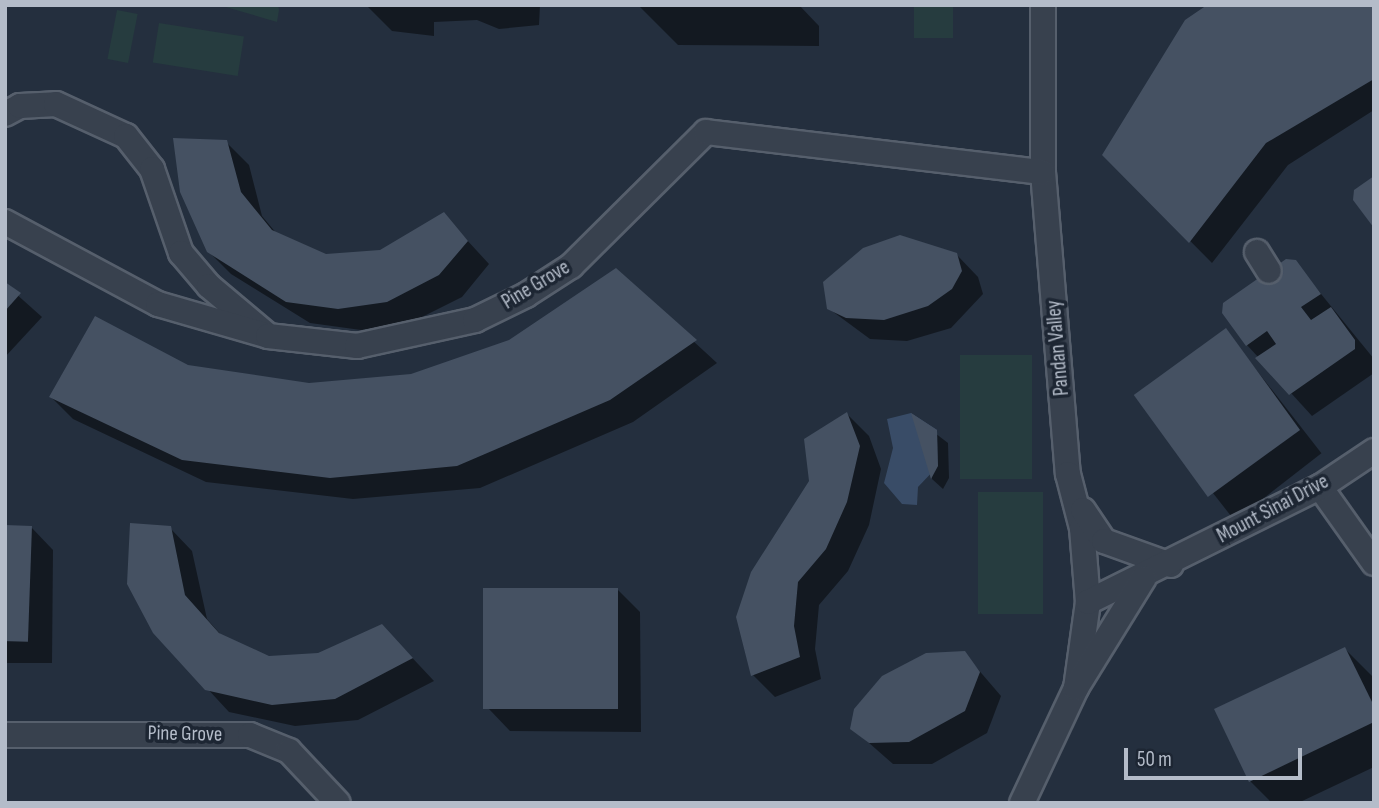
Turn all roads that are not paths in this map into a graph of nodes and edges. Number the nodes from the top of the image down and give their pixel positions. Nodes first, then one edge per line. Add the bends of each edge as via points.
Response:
1 (1043, 5) edge
2 (5, 114) edge
3 (1043, 172) junction
4 (5, 222) edge
5 (268, 336) junction
6 (1374, 451) edge
7 (1068, 474) junction
8 (1320, 487) junction
9 (1374, 563) edge
10 (1171, 565) junction
11 (1144, 578) junction
12 (1088, 602) junction
13 (1076, 688) junction
14 (5, 735) edge
15 (338, 803) edge
16 (1022, 803) edge

1 - 3 street, Pandan Valley
2 - 5 street via 20,106 56,104 126,136 152,169 181,253 209,286
3 - 5 street, Pine Grove via 706,132 571,266 475,320 357,346
3 - 7 street, Pandan Valley
4 - 5 street, Pine Grove via 158,304
6 - 8 street, Mount Sinai Drive
7 - 10 street via 1094,532 1132,556
7 - 12 street, Pandan Valley via 1082,528
8 - 9 street
8 - 10 street, Mount Sinai Drive
10 - 11 street, Mount Sinai Drive
11 - 12 street, Mount Sinai Drive
11 - 13 street
12 - 13 street, Pandan Valley
13 - 16 street
14 - 15 street, Pine Grove via 250,735 289,751

